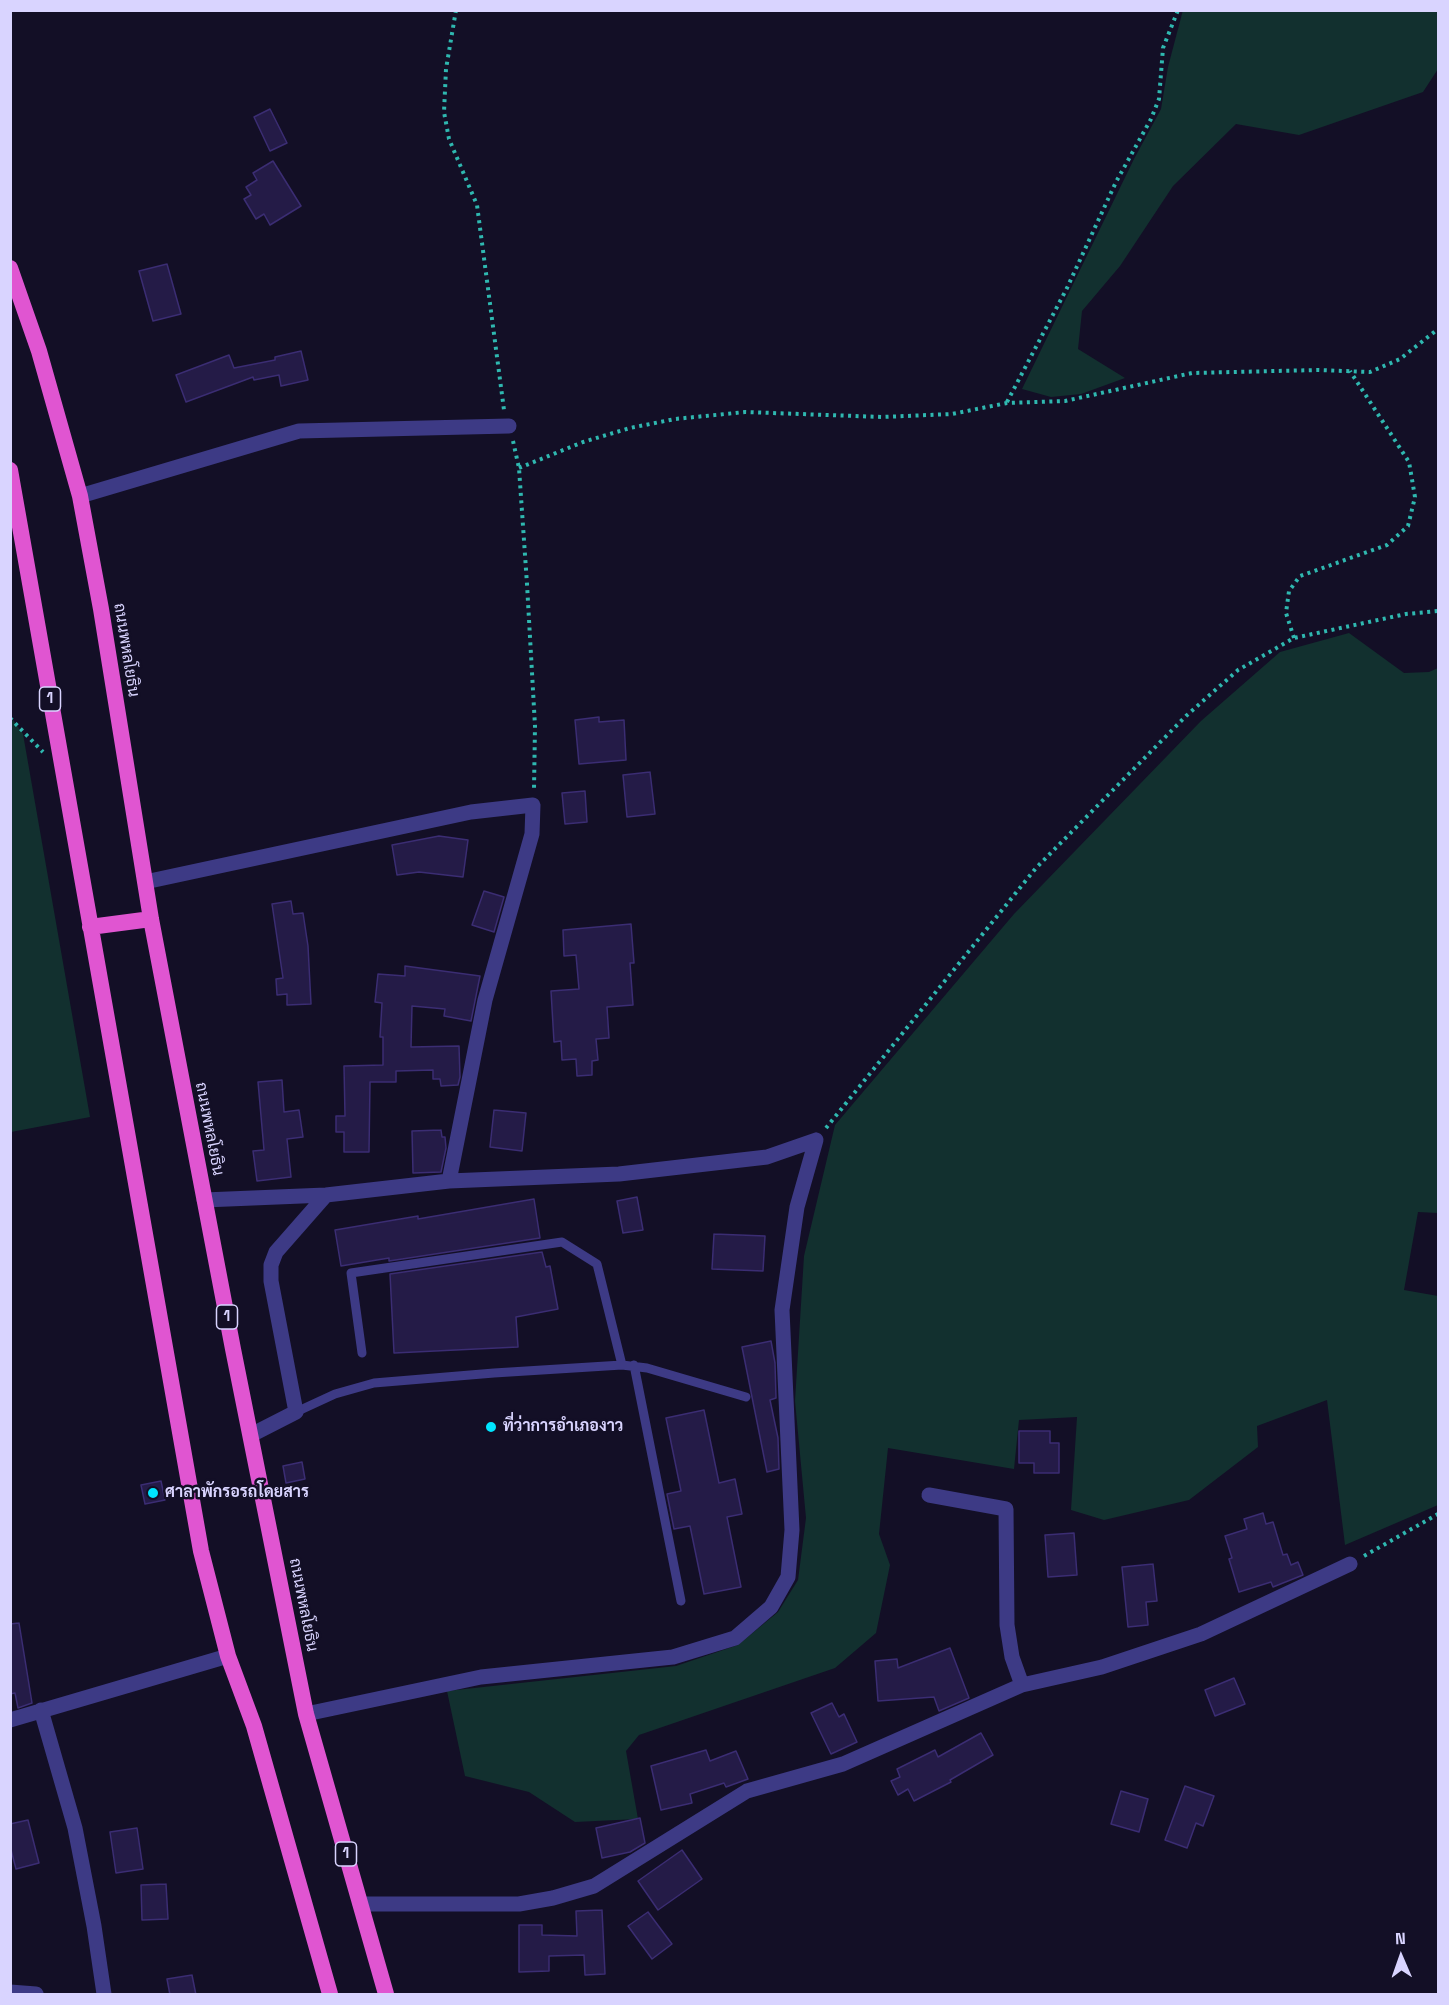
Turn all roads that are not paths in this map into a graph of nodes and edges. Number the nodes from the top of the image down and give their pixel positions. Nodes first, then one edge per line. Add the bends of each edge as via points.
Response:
1 (10, 268) edge
2 (509, 426) road end
3 (10, 470) edge
4 (80, 496) junction
5 (145, 882) junction
6 (151, 919) junction
7 (90, 927) junction
8 (449, 1181) junction
9 (326, 1195) junction
10 (204, 1200) junction
11 (362, 1353) dead end
12 (622, 1365) junction
13 (634, 1365) junction
14 (746, 1397) dead end
15 (296, 1412) junction
16 (251, 1435) junction
17 (929, 1495) dead end
18 (1350, 1564) road end
19 (681, 1601) dead end
20 (228, 1656) junction
21 (1022, 1685) junction
22 (41, 1710) junction
23 (306, 1714) junction
24 (10, 1720) edge
25 (360, 1904) junction
26 (10, 1992) edge
27 (36, 1995) edge
28 (104, 1995) edge
29 (330, 1995) edge
30 (386, 1995) edge

1 - 4 highway, ถนนพหลโยธิน / 1 via 39,351
2 - 4 street via 299,431
3 - 7 highway, 1
4 - 5 highway, ถนนพหลโยธิน / 1
5 - 6 highway, ถนนพหลโยธิน / 1
5 - 8 street via 471,812 533,805 532,834 485,1000
6 - 7 highway
6 - 10 highway, ถนนพหลโยธิน / 1
7 - 20 highway, 1 via 201,1551
8 - 9 street
8 - 23 street via 619,1174 767,1157 816,1140 797,1207 782,1310 792,1530 788,1577 771,1607 735,1638 673,1657 482,1677
9 - 10 street
9 - 15 street via 276,1252 271,1265
10 - 16 highway, ถนนพหลโยธิน / 1
11 - 12 lane via 351,1273 562,1242 597,1264
12 - 13 lane
12 - 15 lane via 374,1383 335,1394
13 - 14 lane
13 - 19 lane
15 - 16 street
16 - 23 highway, ถนนพหลโยธิน / 1
17 - 21 street via 1006,1509 1007,1625
18 - 21 street via 1201,1634 1102,1667
20 - 22 street
20 - 29 highway, 1 via 254,1726
21 - 25 street via 843,1764 747,1791 594,1886 519,1904
22 - 24 street
22 - 28 street via 75,1828
23 - 25 highway, ถนนพหลโยธิน / 1
25 - 30 highway, ถนนพหลโยธิน / 1
26 - 27 street

